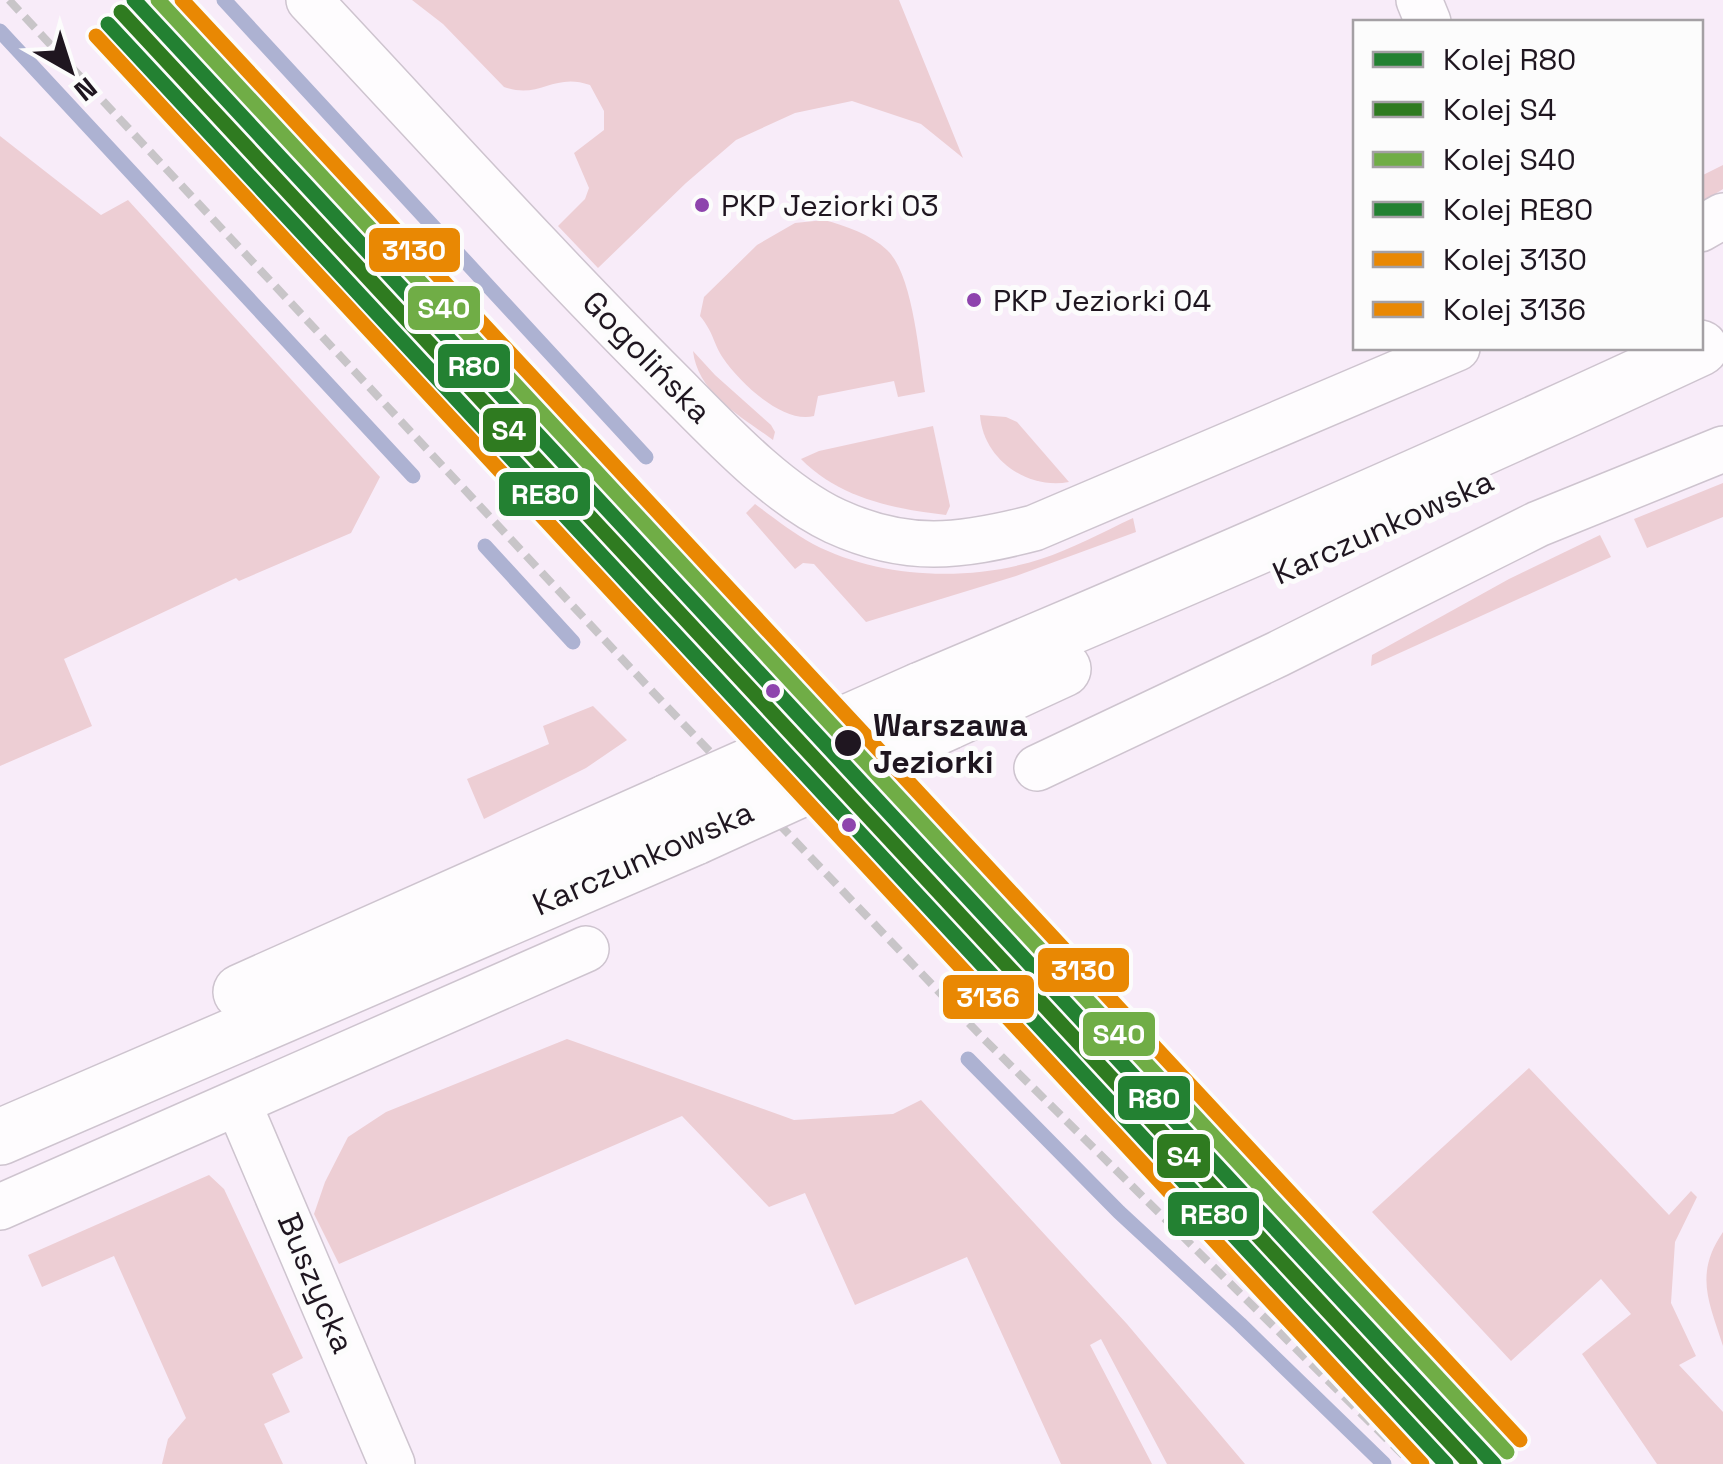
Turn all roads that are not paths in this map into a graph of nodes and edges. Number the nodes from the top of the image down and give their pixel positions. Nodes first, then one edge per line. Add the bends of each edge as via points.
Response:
1 (309, 0) edge
2 (1452, 350) edge
3 (1694, 350) edge
4 (1723, 378) edge
5 (1723, 449) edge
6 (935, 706) junction
7 (1037, 768) dead end
8 (681, 819) junction
9 (586, 949) dead end
10 (0, 1099) edge
11 (238, 1103) junction
12 (0, 1137) edge
13 (0, 1207) edge
14 (392, 1464) edge

1 - 2 street, Gogolińska via 730,442 813,508 869,534 940,546 1068,516
3 - 6 street, Karczunkowska via 1201,571
4 - 6 street, Karczunkowska via 1186,613
5 - 7 street, Karczunkowska via 1538,524
6 - 8 street, Karczunkowska, bridge
8 - 10 street, Karczunkowska
8 - 12 street, Karczunkowska
9 - 11 street, Karczunkowska
11 - 13 street, Karczunkowska
11 - 14 street, Buszycka

